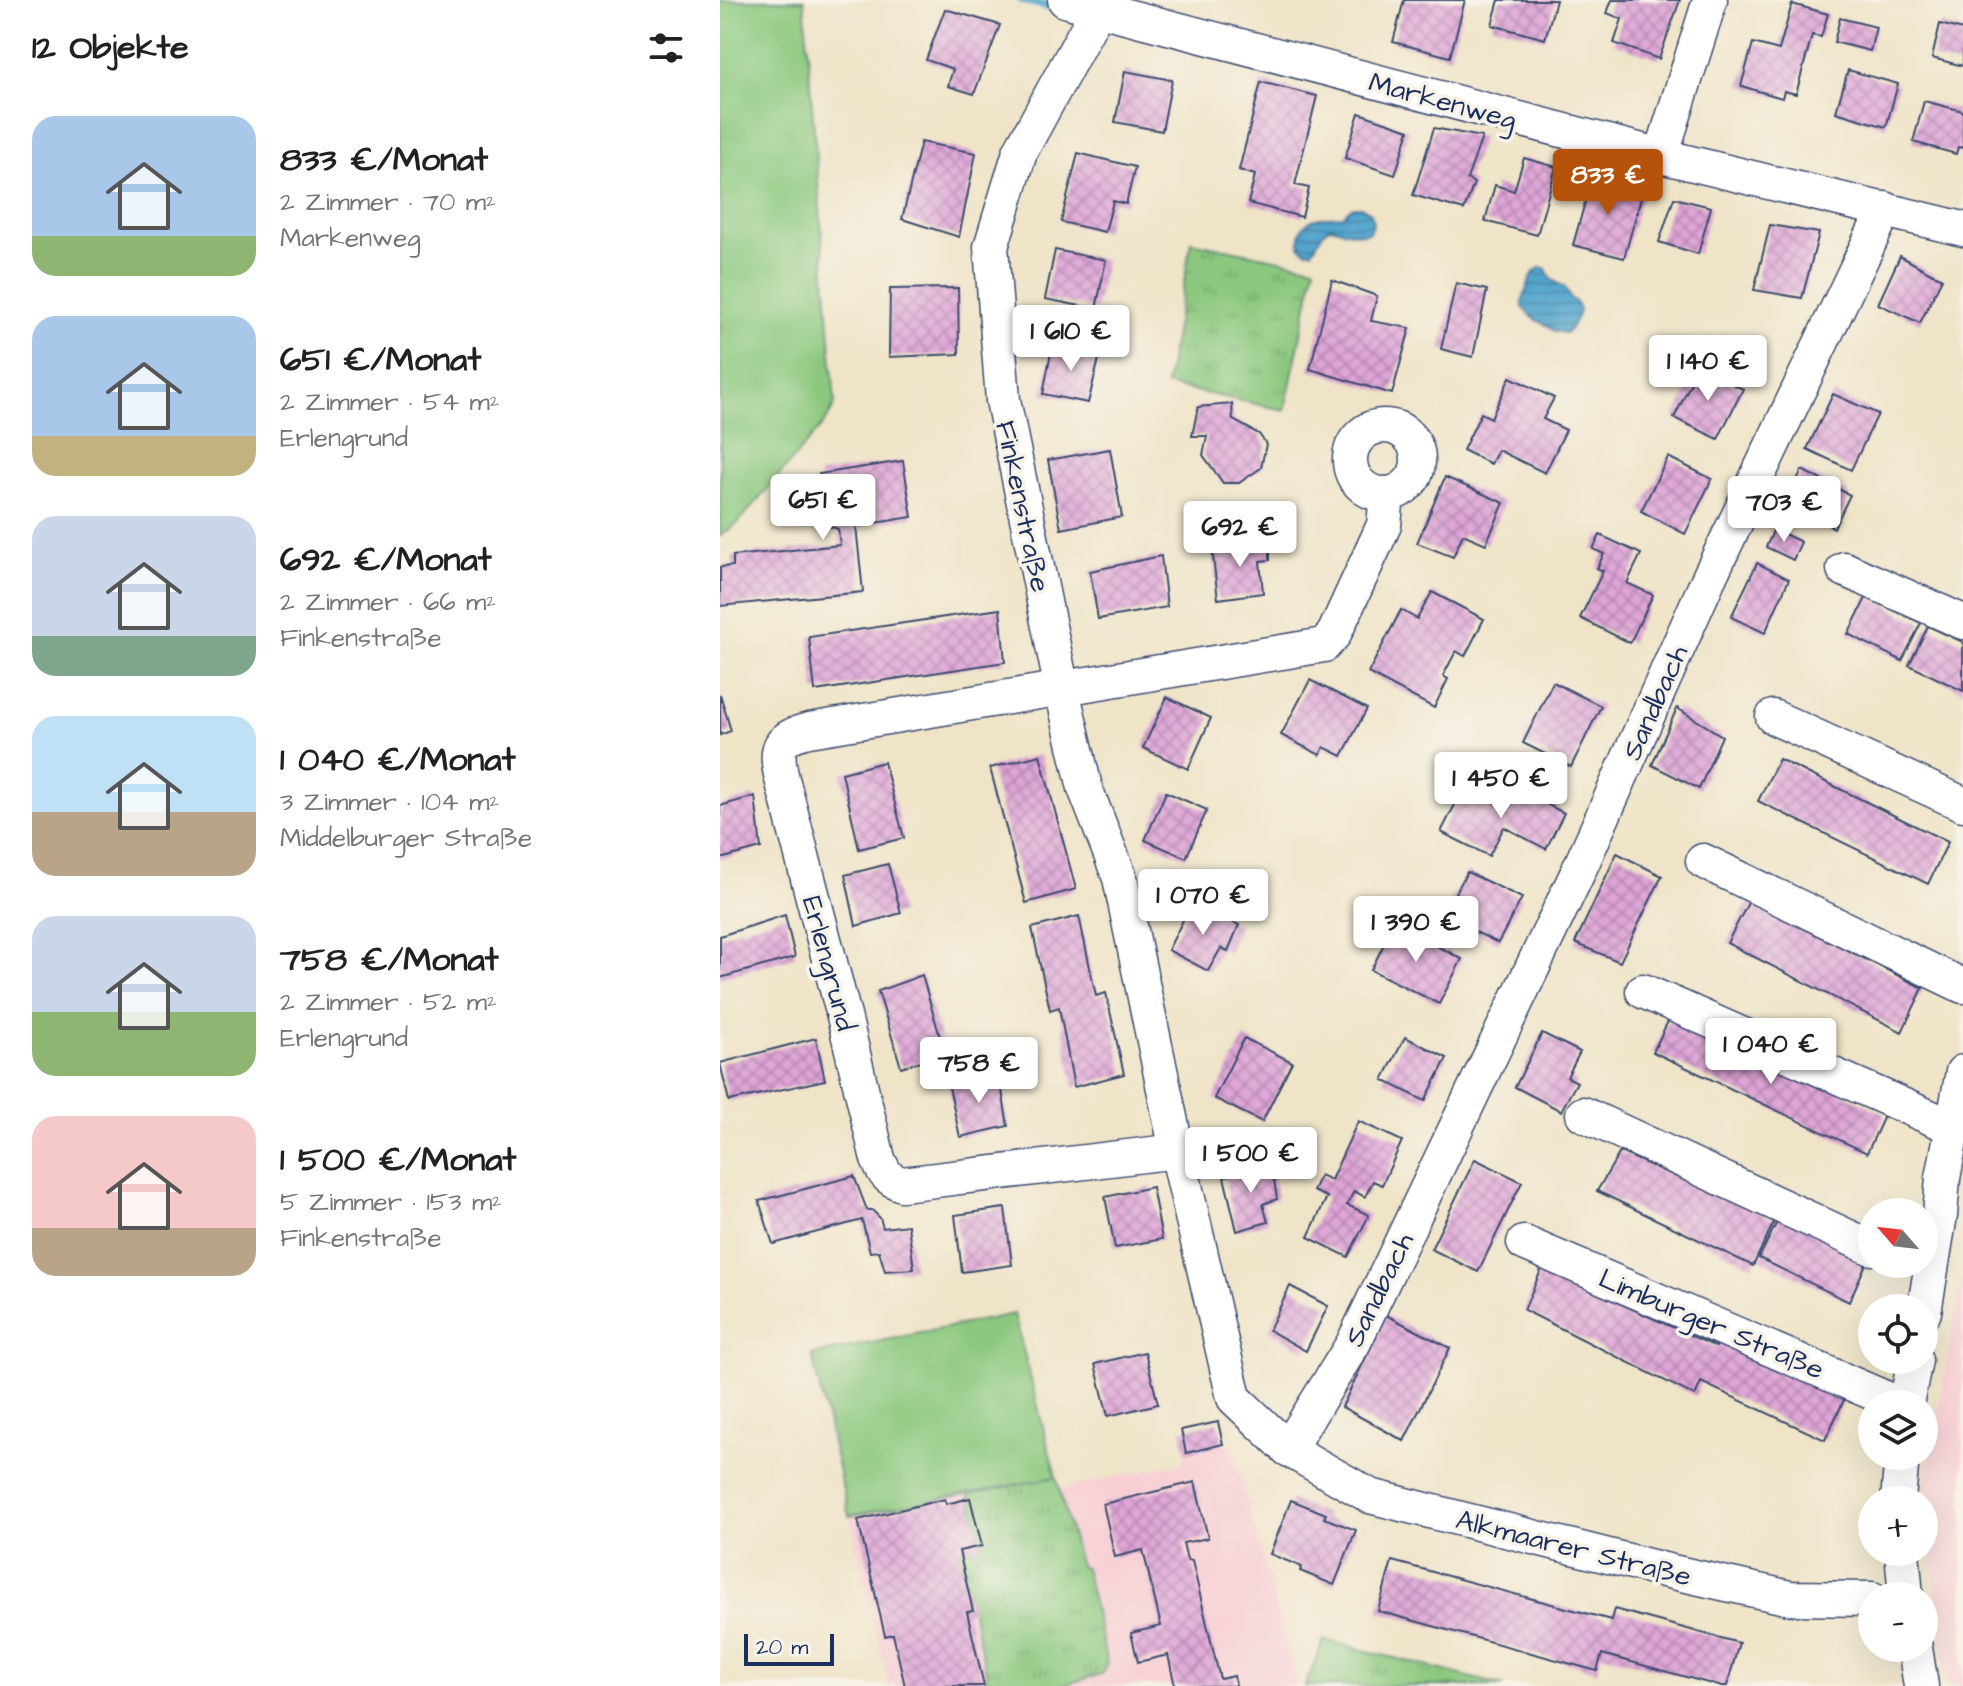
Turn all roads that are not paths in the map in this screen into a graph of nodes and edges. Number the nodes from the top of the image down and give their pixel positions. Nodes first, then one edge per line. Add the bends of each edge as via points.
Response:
1 (1065, 0) edge
2 (1710, 0) edge
3 (1098, 9) junction
4 (1661, 156) junction
5 (1885, 209) junction
6 (1963, 229) edge
7 (1387, 494) dead end
8 (1844, 569) dead end
9 (1963, 622) edge
10 (1062, 690) junction
11 (1773, 717) dead end
12 (1963, 804) edge
13 (1703, 861) dead end
14 (1963, 986) edge
15 (1643, 991) dead end
16 (1963, 1072) edge
17 (1583, 1114) dead end
18 (1952, 1127) junction
19 (1177, 1151) junction
20 (1938, 1220) edge
21 (1858, 1242) edge
22 (1524, 1243) dead end
23 (1866, 1390) edge
24 (1288, 1449) junction
25 (1858, 1599) edge
26 (1917, 1662) edge
27 (1921, 1686) edge

1 - 3 street, Markenweg
2 - 4 street
3 - 4 street, Markenweg
3 - 10 street, Finkenstraße via 1020,152 991,247 1003,400
4 - 5 street, Markenweg
5 - 6 street, Markenweg
5 - 24 street, Sandbach via 1367,1315
7 - 10 street via 1384,525 1334,634 1324,645
8 - 9 street
10 - 19 street, Finkenstraße via 1085,788 1120,878
10 - 19 street, Erlengrund via 792,733 779,750 782,779 884,1174 913,1184
11 - 12 street
13 - 14 street
15 - 18 street
16 - 18 street
17 - 21 street
18 - 20 street
19 - 24 street, Finkenstraße via 1234,1398
22 - 23 street, Limburger Straße
24 - 25 street, Alkmaarer Straße via 1385,1500 1790,1598
26 - 27 street

